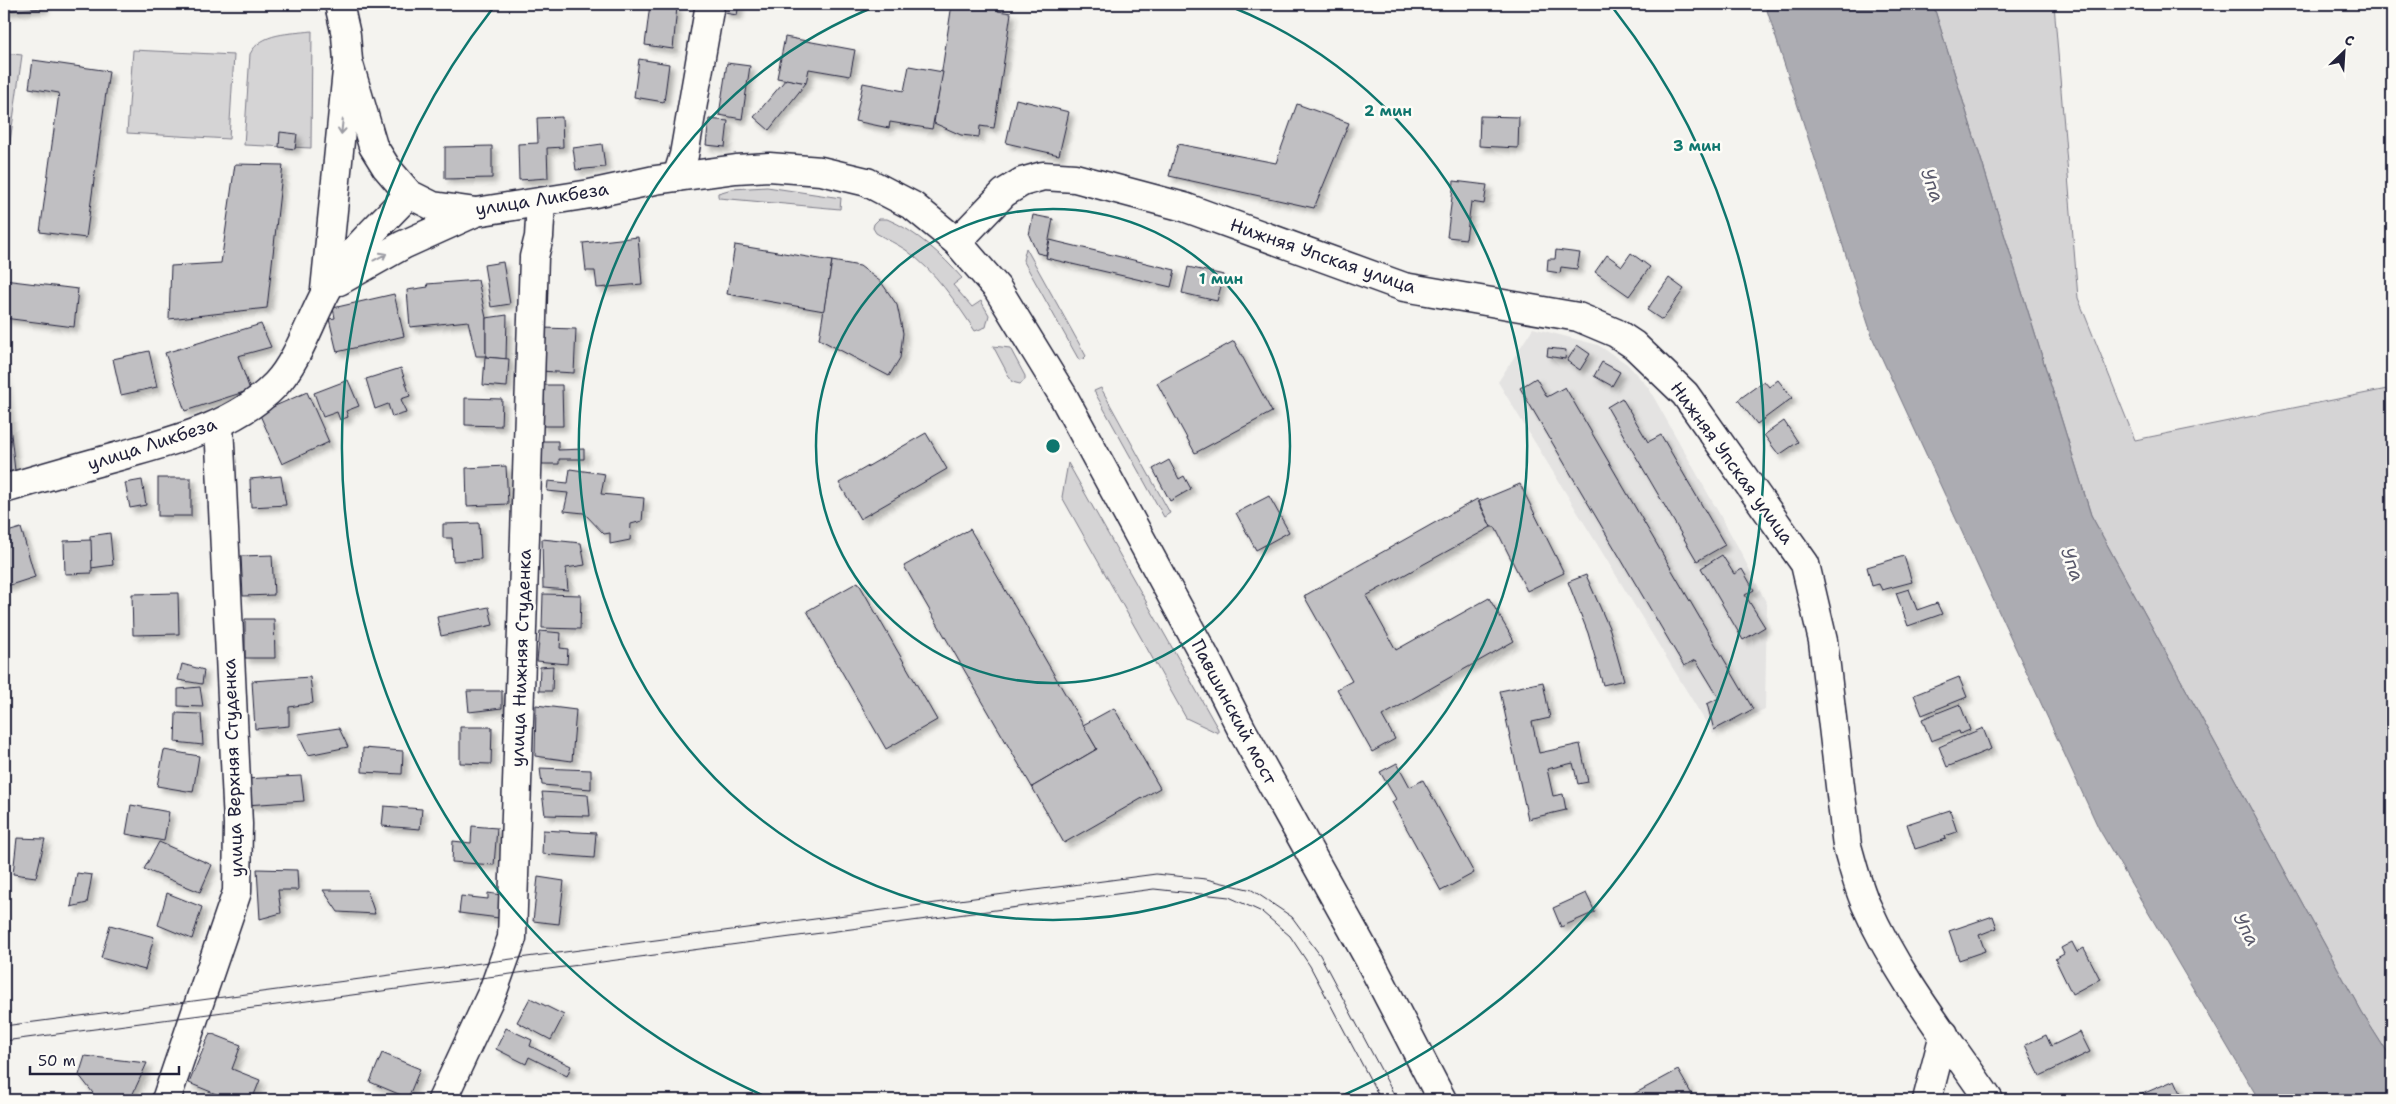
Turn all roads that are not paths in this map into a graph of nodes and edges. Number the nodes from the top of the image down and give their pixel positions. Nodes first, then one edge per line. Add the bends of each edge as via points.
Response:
1 (339, 4) edge
2 (710, 4) edge
3 (348, 61) junction
4 (676, 177) junction
5 (409, 194) junction
6 (541, 202) junction
7 (476, 212) junction
8 (957, 242) junction
9 (325, 294) junction
10 (1022, 326) joint
11 (219, 424) junction
12 (4, 489) edge
13 (1944, 1034) junction
14 (166, 1100) edge
15 (442, 1100) edge
16 (1442, 1100) edge
17 (1927, 1100) edge
18 (1989, 1100) edge

1 - 3 street
2 - 4 street via 684,155
3 - 5 street via 373,146
3 -> 9 street
4 - 6 street, улица Ликбеза
4 - 8 street, улица Ликбеза via 736,169 821,171 867,182 913,206
5 - 7 street, улица Ликбеза via 433,206
5 - 9 street, улица Ликбеза via 351,255
6 - 7 street, улица Ликбеза
6 - 15 street, улица Нижняя Cтуденкa via 534,257 512,938 493,991
9 -> 7 street via 343,278 380,257
8 - 10 street, улица Ликбеза via 997,288
8 - 13 street, Нижняя Упская улица via 1004,193 1022,182 1043,176 1075,178 1184,207 1404,287 1578,317 1634,345 1685,394 1805,564 1823,641 1848,846 1855,874 1866,906 1892,957
9 - 11 street, улица Ликбеза via 302,342 277,383 254,403
10 - 16 street, Павшинский мост via 1205,657
11 - 12 street, улица Ликбеза
11 - 14 street, улица Верхняя Студенка via 238,824 237,892
13 - 17 street
13 - 18 street, Нижняя Упская улица

